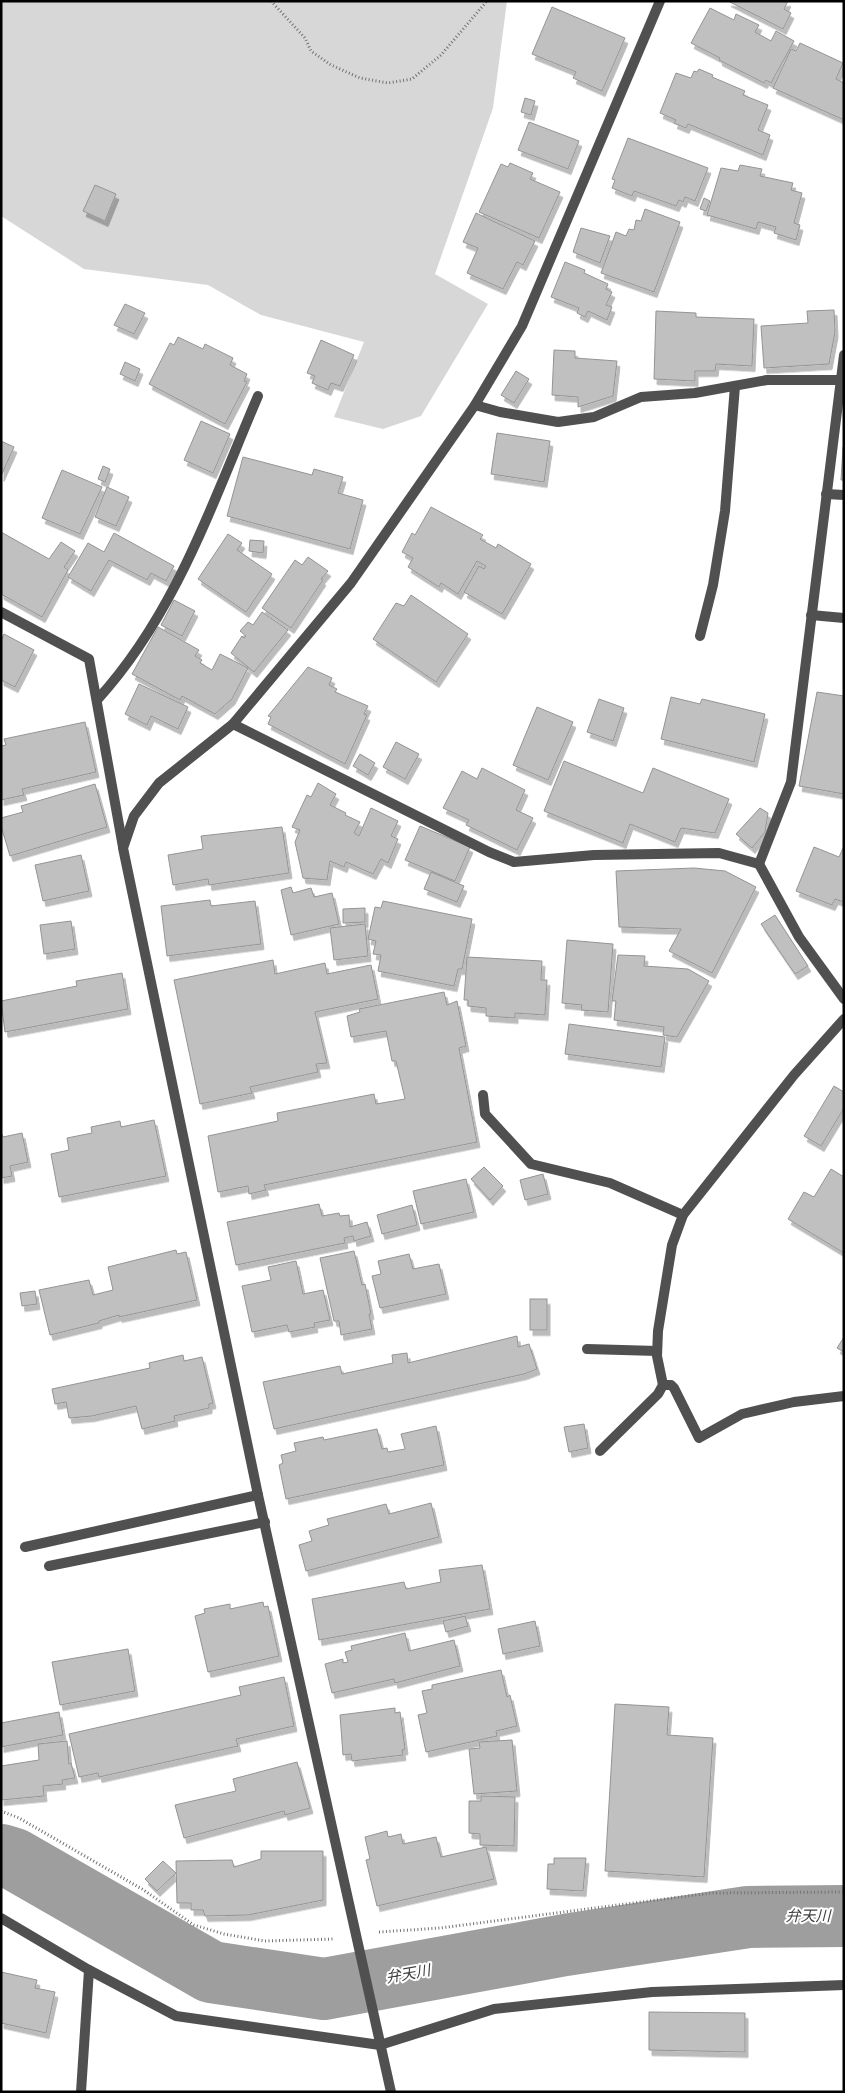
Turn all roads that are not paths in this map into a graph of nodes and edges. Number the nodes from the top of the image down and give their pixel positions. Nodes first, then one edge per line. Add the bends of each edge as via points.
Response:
1 (660, 1) edge
2 (844, 355) edge
3 (840, 380) junction
4 (735, 386) junction
5 (258, 396) dead end
6 (475, 405) junction
7 (826, 494) junction
8 (844, 495) edge
9 (1, 612) edge
10 (811, 615) junction
11 (844, 618) edge
12 (700, 636) dead end
13 (98, 700) junction
14 (233, 724) junction
15 (123, 848) junction
16 (760, 864) junction
17 (844, 1000) edge
18 (844, 1019) edge
19 (483, 1095) dead end
20 (683, 1215) junction
21 (587, 1349) dead end
22 (657, 1351) junction
23 (663, 1385) junction
24 (844, 1396) edge
25 (600, 1451) dead end
26 (258, 1495) junction
27 (265, 1522) junction
28 (25, 1547) dead end
29 (49, 1566) dead end
30 (1, 1918) edge
31 (89, 1970) junction
32 (844, 1985) edge
33 (380, 2045) junction
34 (81, 2092) edge
35 (391, 2092) edge

1 - 6 street via 522,326
2 - 3 street
3 - 4 street via 767,380
3 - 7 street
4 - 6 street via 642,397 594,416 558,422
4 - 12 street via 725,511 713,585
5 - 13 street via 167,602 152,628
6 - 14 street via 351,583
7 - 8 street
7 - 10 street
9 - 13 street via 89,658
10 - 11 street
10 - 16 street via 790,782
13 - 15 street
14 - 15 street via 159,783 134,816
14 - 16 street via 514,862 594,855 719,853
15 - 26 street
16 - 17 street via 799,937
18 - 20 street via 794,1075
19 - 20 street via 485,1114 531,1164 610,1183
20 - 22 street via 672,1245
21 - 22 street
22 - 23 street
23 - 24 street via 671,1384 674,1388 699,1438 742,1414 794,1402
23 - 25 street via 658,1394
26 - 27 street
26 - 28 street
27 - 29 street
27 - 33 street
30 - 31 street
31 - 33 street via 176,2016
31 - 34 street
32 - 33 street via 652,1992 494,2009
33 - 35 street

